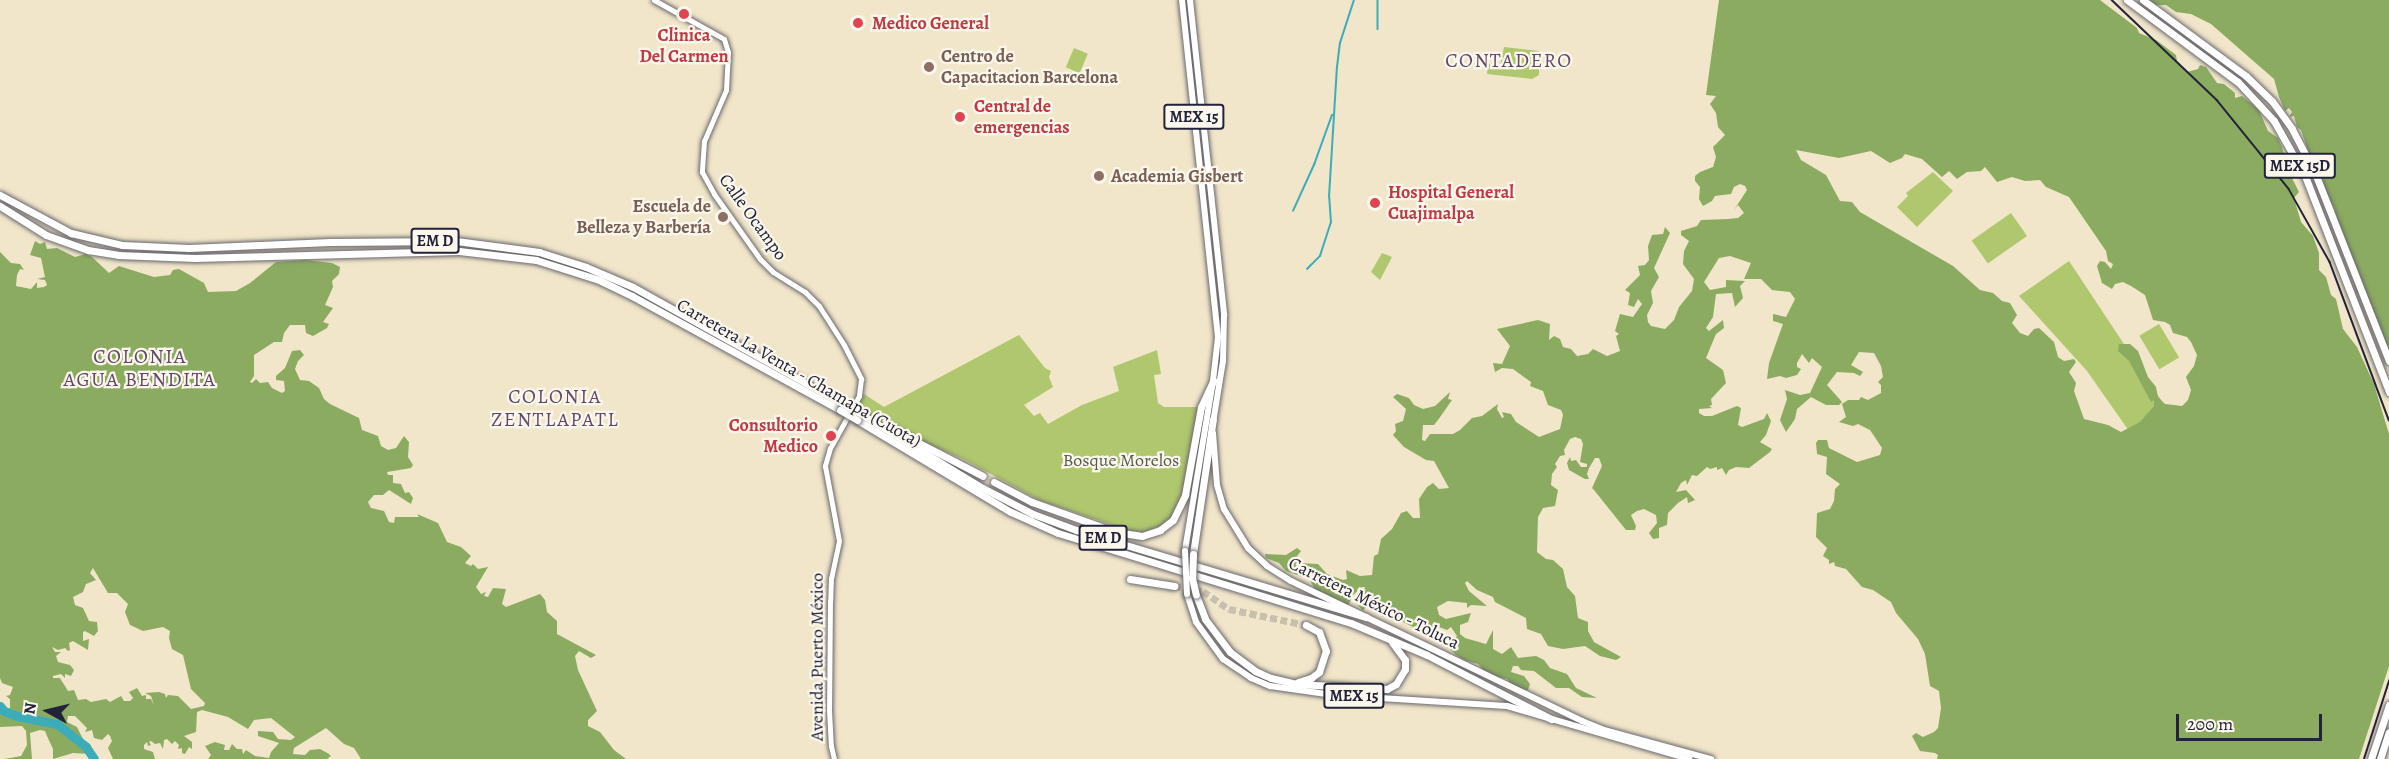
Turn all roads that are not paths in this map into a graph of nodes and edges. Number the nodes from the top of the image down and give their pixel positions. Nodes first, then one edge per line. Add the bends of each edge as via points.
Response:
1 (654, 0) edge
2 (1182, 0) edge
3 (1190, 0) edge
4 (2127, 0) edge
5 (2143, 0) edge
6 (0, 195) edge
7 (0, 207) edge
8 (1213, 250) junction
9 (2389, 361) edge
10 (1213, 381) junction
11 (861, 386) joint
12 (2389, 392) edge
13 (842, 407) junction
14 (858, 416) junction
15 (1213, 419) junction
16 (878, 424) junction
17 (983, 476) dead end
18 (994, 482) dead end
19 (1189, 553) junction
20 (1130, 579) dead end
21 (1174, 586) tunnel mouth
22 (1366, 617) junction
23 (1306, 625) tunnel mouth
24 (1388, 638) junction
25 (1289, 682) junction
26 (2389, 705) edge
27 (1551, 719) junction
28 (2389, 732) edge
29 (834, 759) edge
30 (1689, 759) edge
31 (1712, 759) edge
32 (2371, 759) edge
33 (2380, 759) edge

1 - 11 main road, Calle Ocampo via 724,39 728,52 726,90 705,141 702,172 760,259 819,306 856,367
2 - 8 main road, Carretera México - Toluca / MEX 15 via 1206,220
3 - 8 main road, Carretera México - Toluca / MEX 15
4 - 12 highway, MEX 15D via 2238,82 2263,106 2283,134 2305,176
5 - 9 highway, MEX 15D via 2246,76 2287,122 2314,173
6 - 13 highway, Carretera La Venta - Chamapa (Cuota) / EM D via 71,233 122,245 189,248 456,241 540,252 633,287
7 - 13 highway, Carretera La Venta - Chamapa (Cuota) / EM D via 46,235 88,250 117,255 195,258 450,251 536,260 599,280
8 - 10 main road, Carretera México - Toluca / MEX 15 via 1218,337
8 - 15 main road, Carretera México - Toluca / MEX 15 via 1224,323 1223,361
10 - 18 highway via 1202,407 1185,495 1173,520 1160,531 1142,536 1116,532 1032,502
10 - 19 main road, Carretera México - Toluca / MEX 15
11 - 29 main road, Avenida Puerto México via 825,466 839,541 831,578 829,710
13 - 14 highway, Carretera La Venta - Chamapa (Cuota) / EM D, bridge
14 - 16 highway, Carretera La Venta - Chamapa (Cuota) / EM D
14 - 24 highway, Carretera La Venta - Chamapa (Cuota) / EM D via 966,487 1058,533 1326,615
15 - 19 highway
15 - 22 main road, Carretera México - Toluca / MEX 15 via 1217,486 1224,509 1248,548 1291,581
16 - 17 highway
16 - 22 highway, Carretera La Venta - Chamapa (Cuota) / EM D via 1033,514
19 - 25 highway, bridge via 1196,595 1210,628 1230,652 1255,671
19 - 27 main road, Carretera México - Toluca / MEX 15, bridge via 1187,594 1196,622 1223,658 1251,678 1270,686 1333,695 1507,706
20 - 21 highway
22 - 31 main road, Carretera México - Toluca / MEX 15 via 1582,721
23 - 25 highway via 1324,640 1324,662 1311,678
24 - 25 highway via 1405,660 1402,678 1387,689
24 - 27 highway, Carretera La Venta - Chamapa (Cuota) / EM D
26 - 32 highway
27 - 30 main road, Carretera México - Toluca / MEX 15
28 - 33 highway

